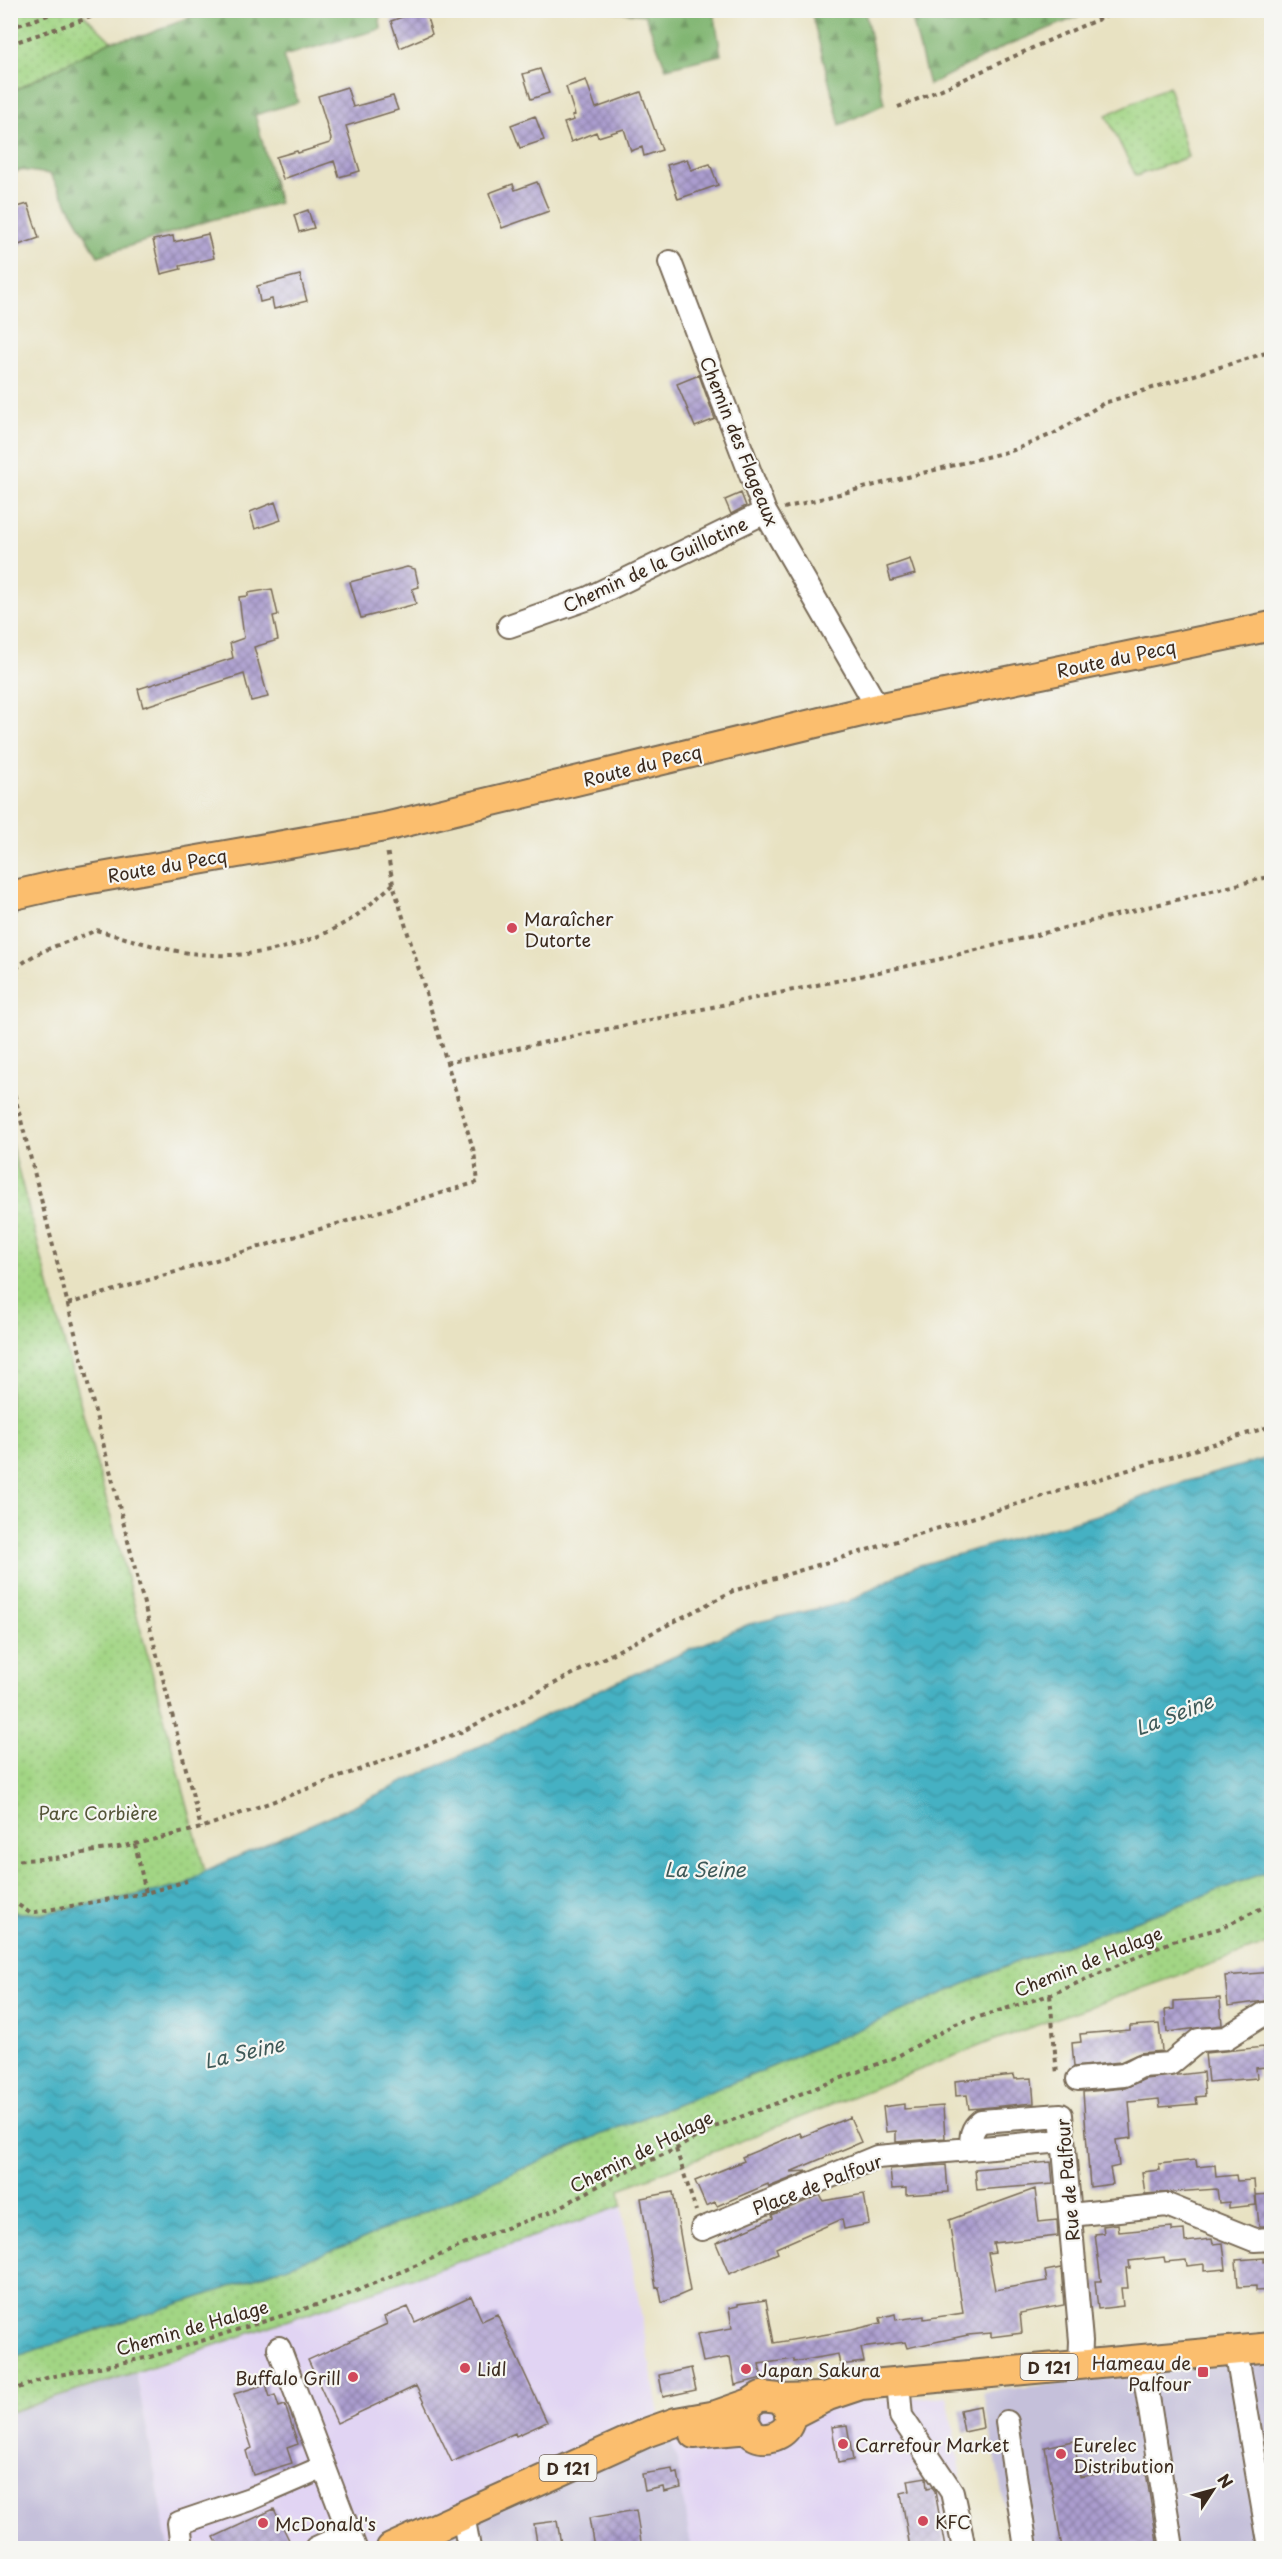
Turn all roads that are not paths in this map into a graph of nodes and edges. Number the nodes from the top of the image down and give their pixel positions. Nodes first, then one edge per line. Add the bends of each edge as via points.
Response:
1 (670, 262) dead end
2 (765, 512) junction
3 (509, 626) dead end
4 (1272, 626) edge
5 (878, 708) junction
6 (10, 896) edge
7 (1272, 2013) edge
8 (1078, 2079) dead end
9 (1063, 2141) junction
10 (970, 2148) junction
11 (1070, 2215) junction
12 (702, 2229) road end
13 (1272, 2239) edge
14 (1272, 2347) edge
15 (279, 2348) dead end
16 (1236, 2350) junction
17 (1142, 2359) junction
18 (1080, 2364) junction
19 (897, 2381) junction
20 (784, 2407) junction
21 (749, 2416) junction
22 (1007, 2422) dead end
23 (324, 2468) junction
24 (952, 2492) junction
25 (467, 2532) edge
26 (352, 2541) edge
27 (182, 2548) edge
28 (316, 2548) edge
29 (391, 2548) edge
30 (429, 2548) edge
31 (949, 2548) edge
32 (964, 2548) edge
33 (1026, 2548) edge
34 (1172, 2548) edge
35 (1270, 2548) edge

1 - 2 street, Chemin des Flageaux
2 - 3 street, Chemin de la Guillotine via 589,598
2 - 5 street, Chemin des Flageaux
4 - 5 main road, Route du Pecq
5 - 6 main road, Route du Pecq via 385,827
7 - 8 street via 1226,2038 1199,2040 1170,2064 1141,2066 1124,2075
9 - 10 street, Place de Palfour
9 - 10 street, Rue de Palfour via 1061,2115 981,2121 974,2126
9 - 11 street, Rue de Palfour
10 - 12 street, Place de Palfour via 877,2157
11 - 13 street via 1167,2205 1254,2240
11 - 18 street, Rue de Palfour
14 - 16 main road, D 121
15 - 23 street
16 - 17 main road, D 121
16 - 35 street
17 - 18 main road, D 121
17 - 34 street
18 - 19 main road, D 121
19 - 20 main road, D 121 via 861,2385
19 - 24 street via 901,2416
20 - 21 main road via 760,2396
20 - 21 main road via 787,2427 771,2439 759,2437
21 - 25 main road, D 121 via 644,2446
22 - 33 street
23 - 26 street
23 - 27 street via 179,2523
24 - 31 street via 943,2513
24 - 32 street
25 - 29 main road, D 121
25 - 30 main road, D 121
26 - 28 street

